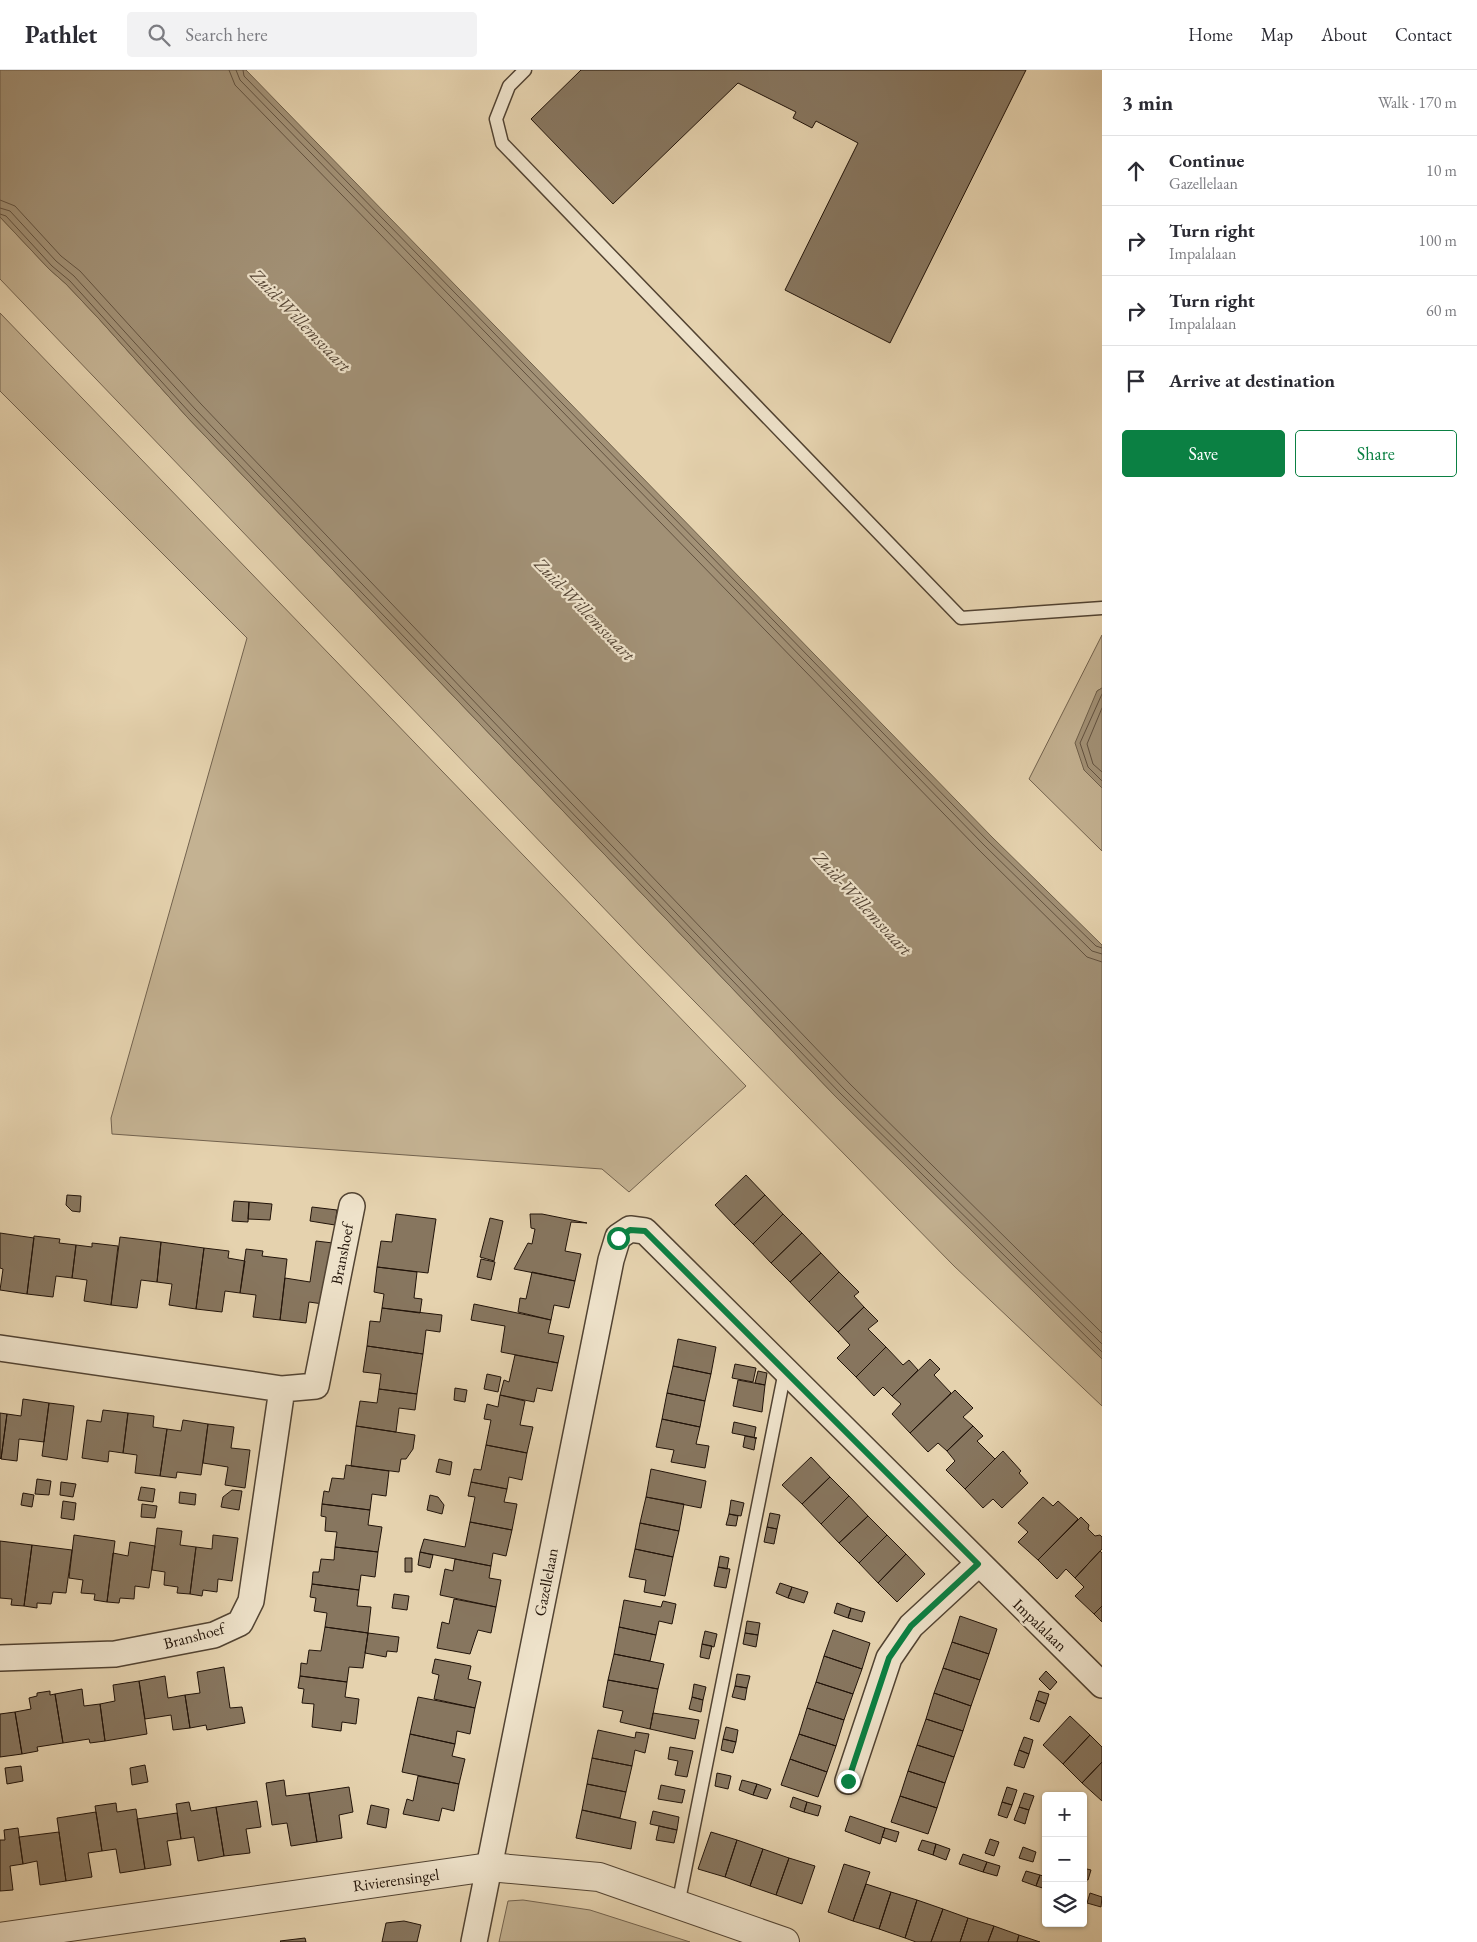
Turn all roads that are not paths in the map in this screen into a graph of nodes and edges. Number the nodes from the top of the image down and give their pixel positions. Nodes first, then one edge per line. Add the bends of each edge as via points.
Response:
1 (525, 70) edge
2 (1102, 608) edge
3 (352, 1206) dead end
4 (630, 1230) joint
5 (0, 1348) edge
6 (785, 1371) junction
7 (282, 1389) junction
8 (978, 1564) junction
9 (0, 1658) edge
10 (1102, 1685) edge
11 (848, 1781) dead end
12 (489, 1867) junction
13 (678, 1905) junction
14 (0, 1937) edge
15 (474, 1942) edge
16 (784, 1942) edge

1 - 2 lane via 509,86 496,119 502,143 961,618
3 - 7 street, Branshoef via 316,1386
4 - 6 street, Impalalaan via 645,1231
4 - 12 street, Gazellelaan via 618,1238 611,1260
5 - 7 street, Branshoef
6 - 8 street, Impalalaan
6 - 13 lane
7 - 9 street, Branshoef via 251,1601 240,1623 214,1635 115,1654
8 - 10 street, Impalalaan
8 - 11 street via 911,1626 889,1658
12 - 13 street, Rivierensingel via 599,1877
12 - 14 street, Rivierensingel
12 - 15 street, Gazellelaan
13 - 16 street, Rivierensingel

